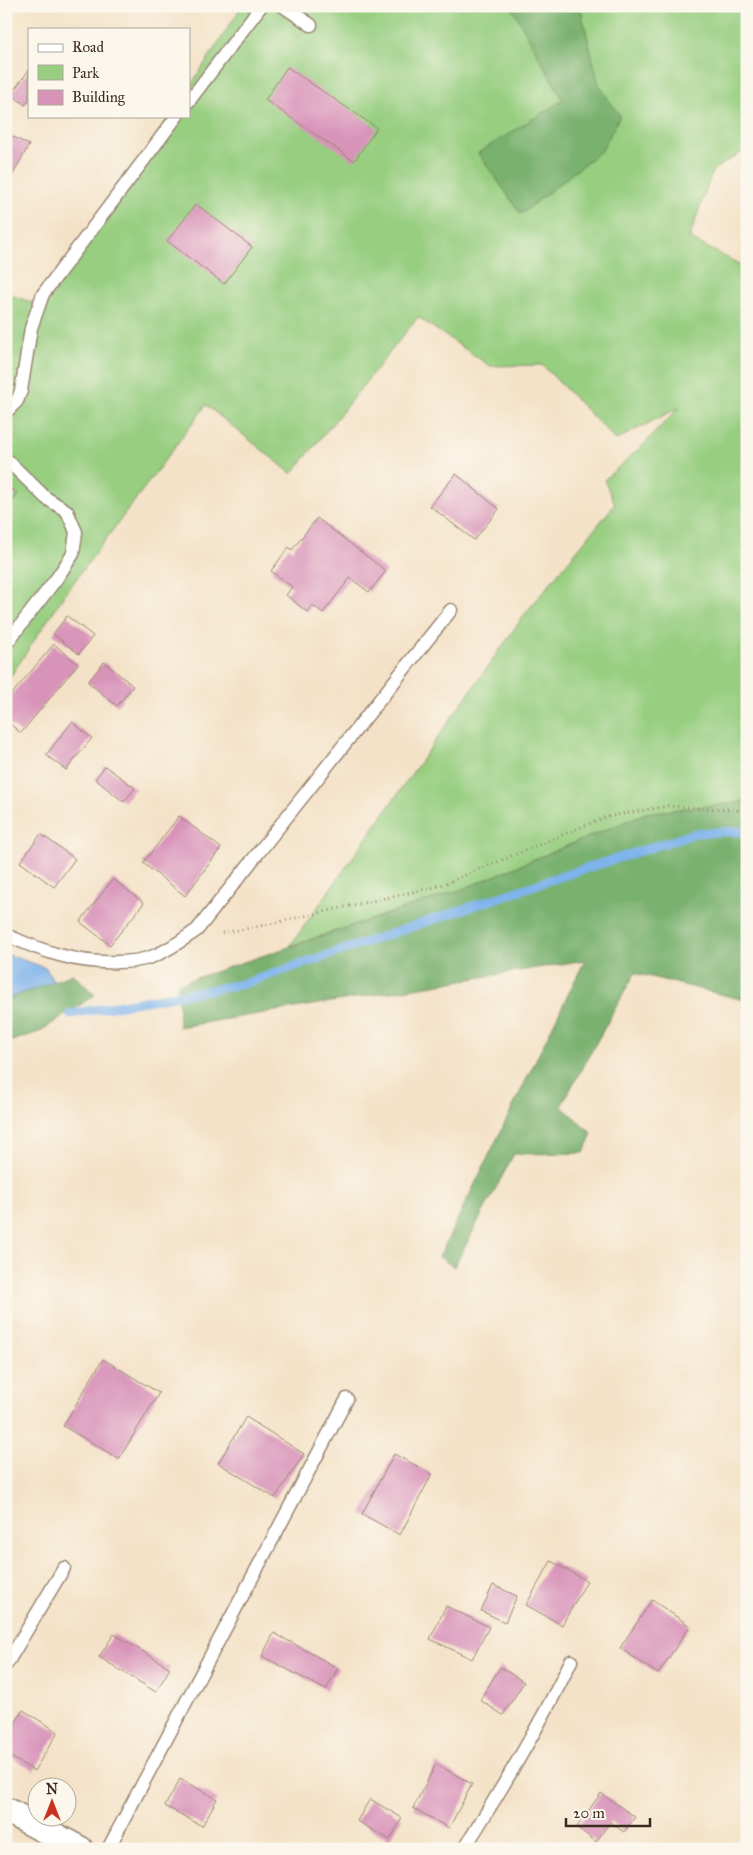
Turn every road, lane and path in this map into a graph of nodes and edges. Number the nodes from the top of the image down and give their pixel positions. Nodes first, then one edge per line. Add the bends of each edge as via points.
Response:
1 (261, 6) edge
2 (284, 6) edge
3 (311, 25) dead end
4 (190, 101) edge
5 (176, 118) edge
6 (6, 412) edge
7 (6, 460) edge
8 (451, 610) dead end
9 (6, 644) edge
10 (747, 811) edge
11 (197, 930) junction
12 (6, 935) edge
13 (347, 1399) dead end
14 (64, 1568) dead end
15 (571, 1661) dead end
16 (6, 1665) edge
17 (6, 1810) edge
18 (80, 1849) edge
19 (108, 1849) edge
20 (464, 1849) edge

1 - 4 lane
2 - 3 lane
5 - 6 lane via 43,294 31,328 21,391 17,401
7 - 9 lane via 46,498 67,512 76,532 73,554
8 - 11 lane
10 - 11 path via 668,806 606,817 440,886 256,927 209,935
11 - 12 lane via 150,958 101,963 49,952
13 - 19 lane
14 - 16 lane
15 - 20 lane via 502,1789
17 - 18 street

